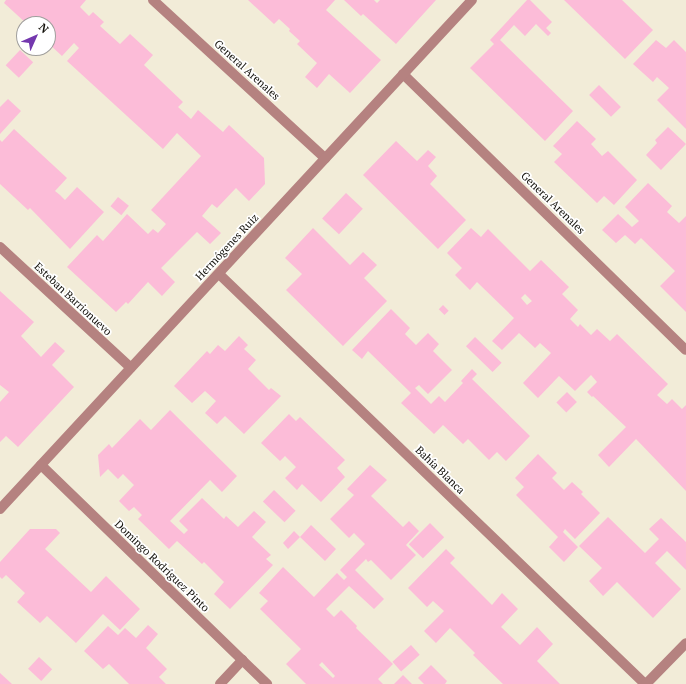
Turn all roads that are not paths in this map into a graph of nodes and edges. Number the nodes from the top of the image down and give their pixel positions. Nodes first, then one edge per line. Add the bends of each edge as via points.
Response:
1 (153, 0) edge
2 (472, 0) edge
3 (404, 74) junction
4 (325, 158) junction
5 (0, 247) edge
6 (219, 274) junction
7 (686, 350) edge
8 (131, 368) junction
9 (40, 465) junction
10 (0, 509) edge
11 (686, 643) edge
12 (242, 660) junction
13 (220, 684) edge
14 (267, 684) edge
15 (646, 684) edge

1 - 4 street, General Arenales
2 - 3 street, Hermógenes Ruiz
3 - 4 street, Hermógenes Ruiz
3 - 7 street, General Arenales
4 - 6 street, Hermógenes Ruiz
5 - 8 street, Esteban Barrionuevo
6 - 8 street, Hermógenes Ruiz
6 - 15 street, Bahía Blanca
8 - 9 street, Hermógenes Ruiz
9 - 10 street, Hermógenes Ruiz
9 - 12 street, Domingo Rodríguez Pinto
11 - 15 street
12 - 13 street
12 - 14 street, Domingo Rodríguez Pinto

